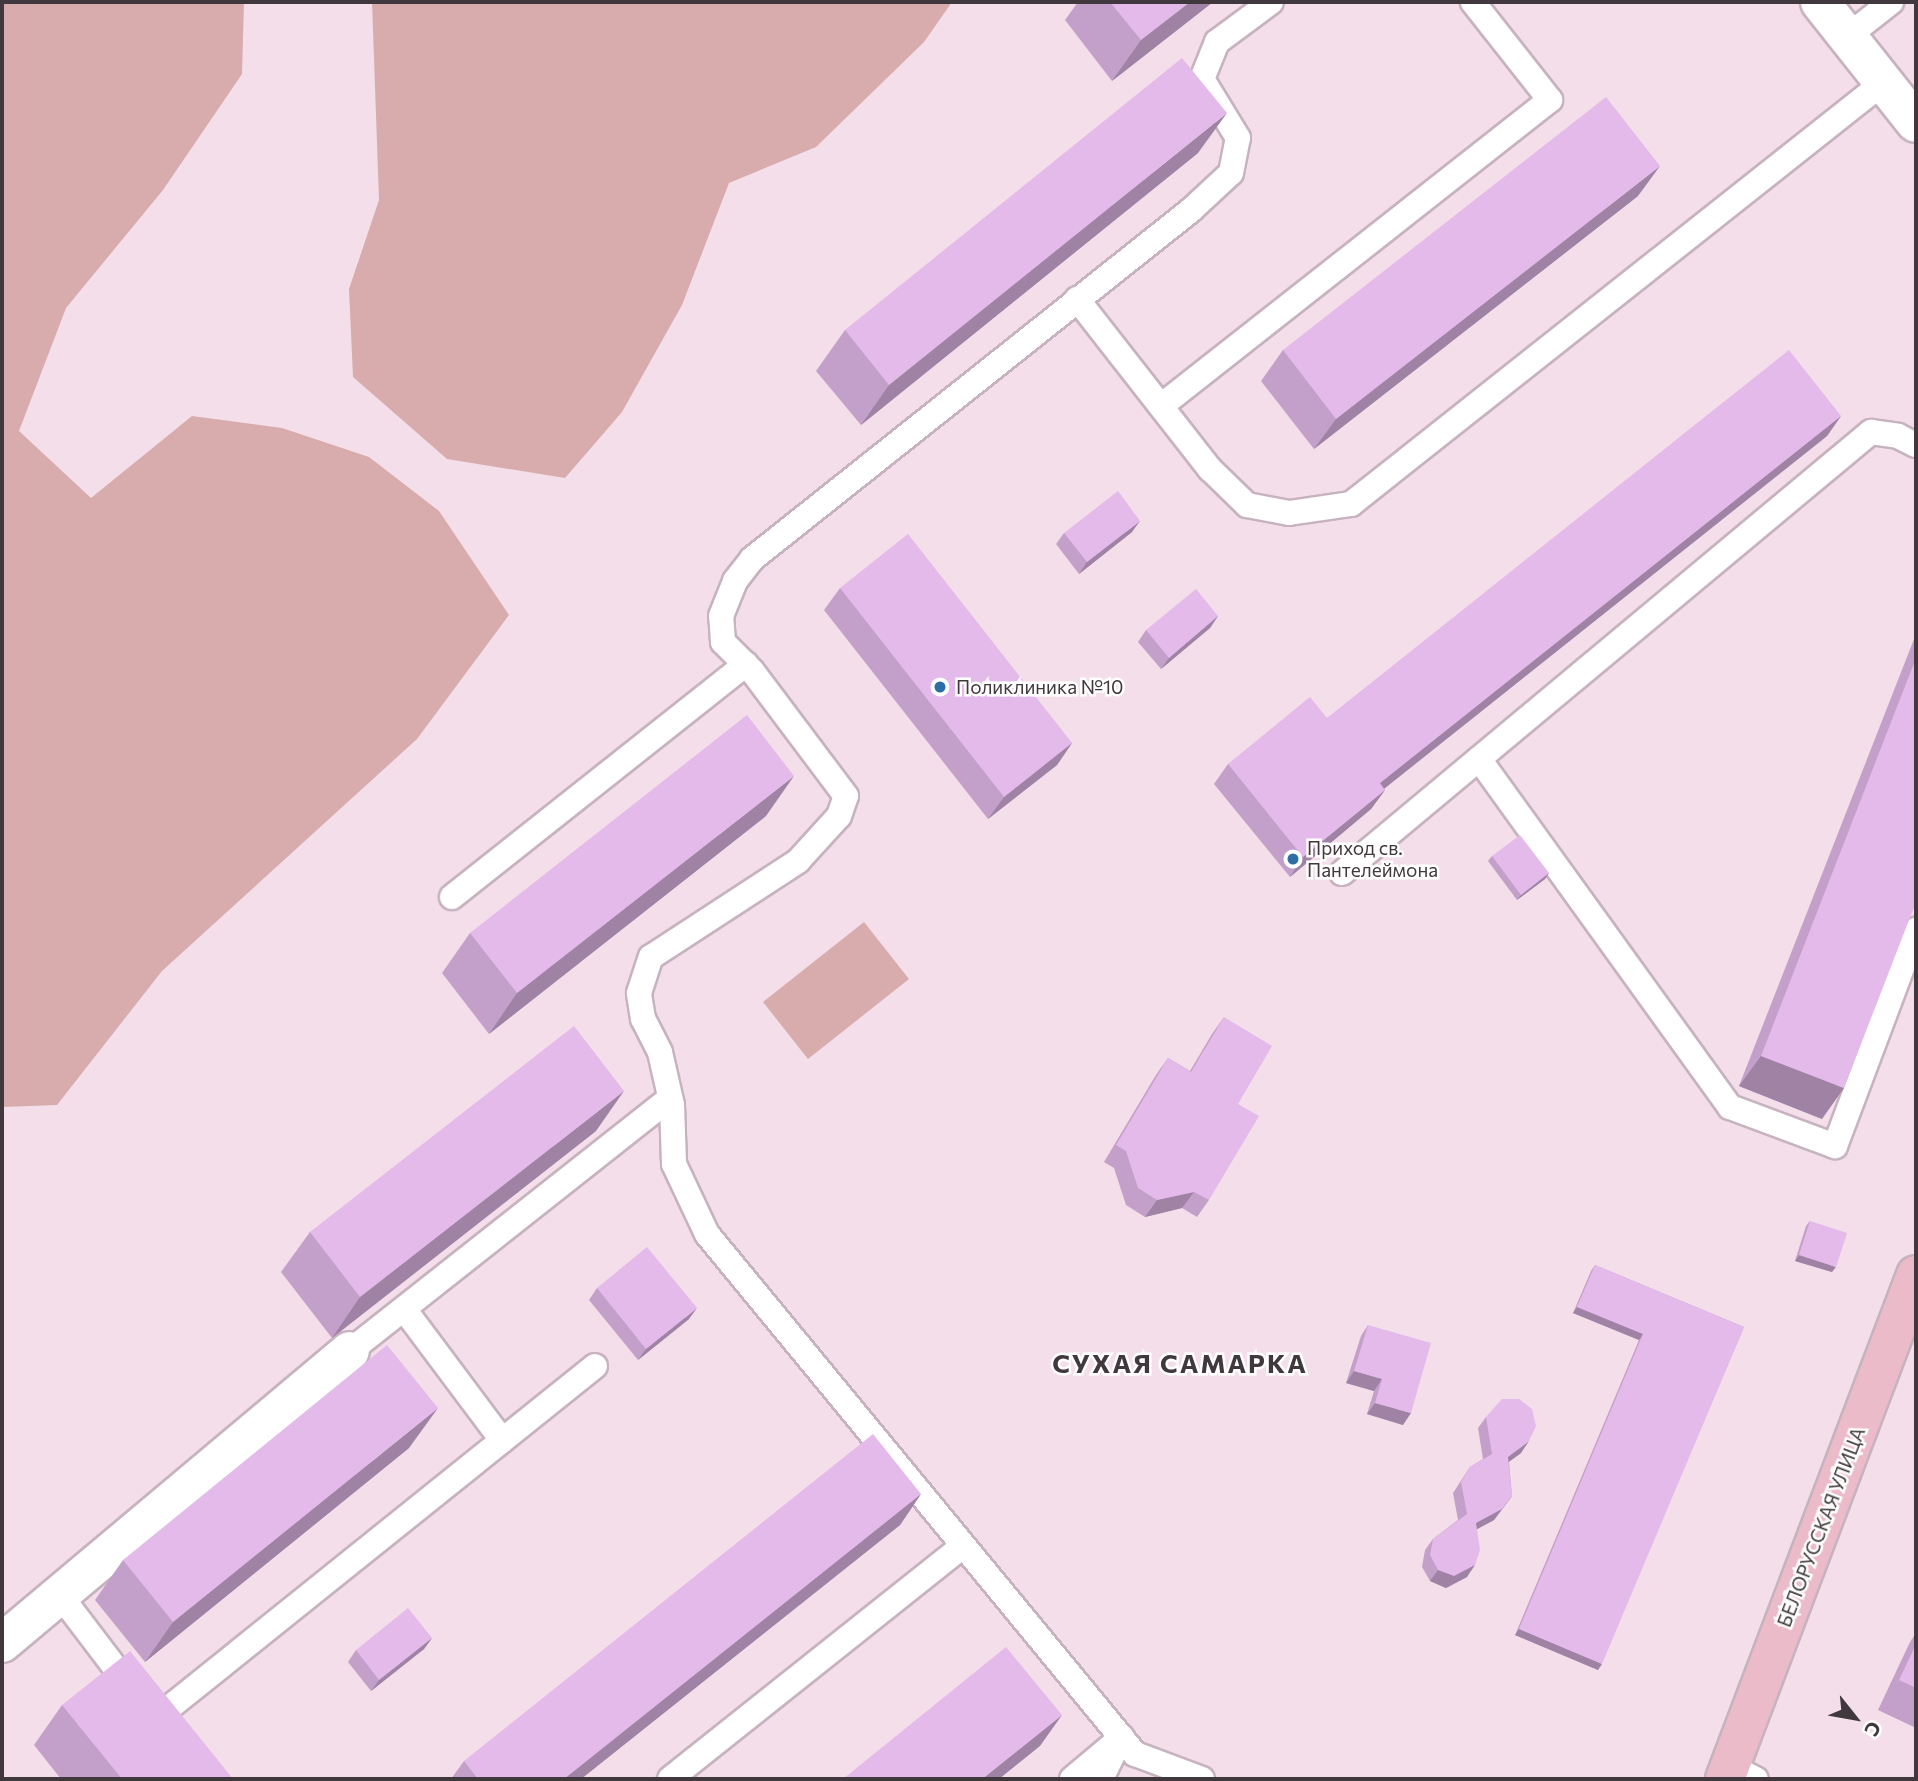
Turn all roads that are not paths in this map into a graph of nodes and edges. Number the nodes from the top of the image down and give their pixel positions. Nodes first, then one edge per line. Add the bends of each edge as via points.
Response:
1 (1271, 2) edge
2 (1473, 2) edge
3 (1820, 2) edge
4 (1891, 2) edge
5 (1848, 36) junction
6 (1884, 82) junction
7 (1916, 122) edge
8 (1077, 299) junction
9 (1161, 406) junction
10 (1916, 445) edge
11 (746, 664) junction
12 (1479, 759) junction
13 (1342, 873) dead end
14 (452, 897) dead end
15 (1916, 930) edge
16 (670, 1098) junction
17 (1916, 1276) edge
18 (404, 1309) junction
19 (350, 1352) joint
20 (595, 1366) dead end
21 (502, 1440) junction
22 (964, 1546) junction
23 (60, 1595) junction
24 (2, 1643) edge
25 (155, 1719) junction
26 (1122, 1737) junction
27 (170, 1739) edge
28 (1737, 1775) edge
29 (670, 1779) edge
30 (1072, 1779) edge
31 (1101, 1779) edge
32 (1202, 1779) edge

1 - 8 lane via 1217,42 1202,79 1238,138 1231,173
2 - 9 lane via 1550,100
3 - 5 street
4 - 5 lane
5 - 6 street
6 - 7 street
6 - 9 lane via 1351,504 1289,513 1247,505 1210,468
8 - 9 lane
8 - 11 lane via 752,559 735,581 721,616 723,642
10 - 12 lane via 1898,436 1871,432
11 - 14 lane
11 - 16 lane via 846,796 839,816 799,861 651,957 639,993 643,1019 660,1052
12 - 13 lane
12 - 15 lane via 1730,1107 1835,1146
16 - 18 lane
16 - 22 lane via 674,1164 707,1234
17 - 28 main road, БЕЛОРУССКАЯ УЛИЦА
18 - 19 lane
18 - 21 lane
19 - 23 street
20 - 21 lane
21 - 25 lane
22 - 26 lane
22 - 29 lane
23 - 24 street
23 - 25 lane
25 - 27 lane
26 - 30 lane
26 - 31 lane
26 - 32 lane via 1135,1754

